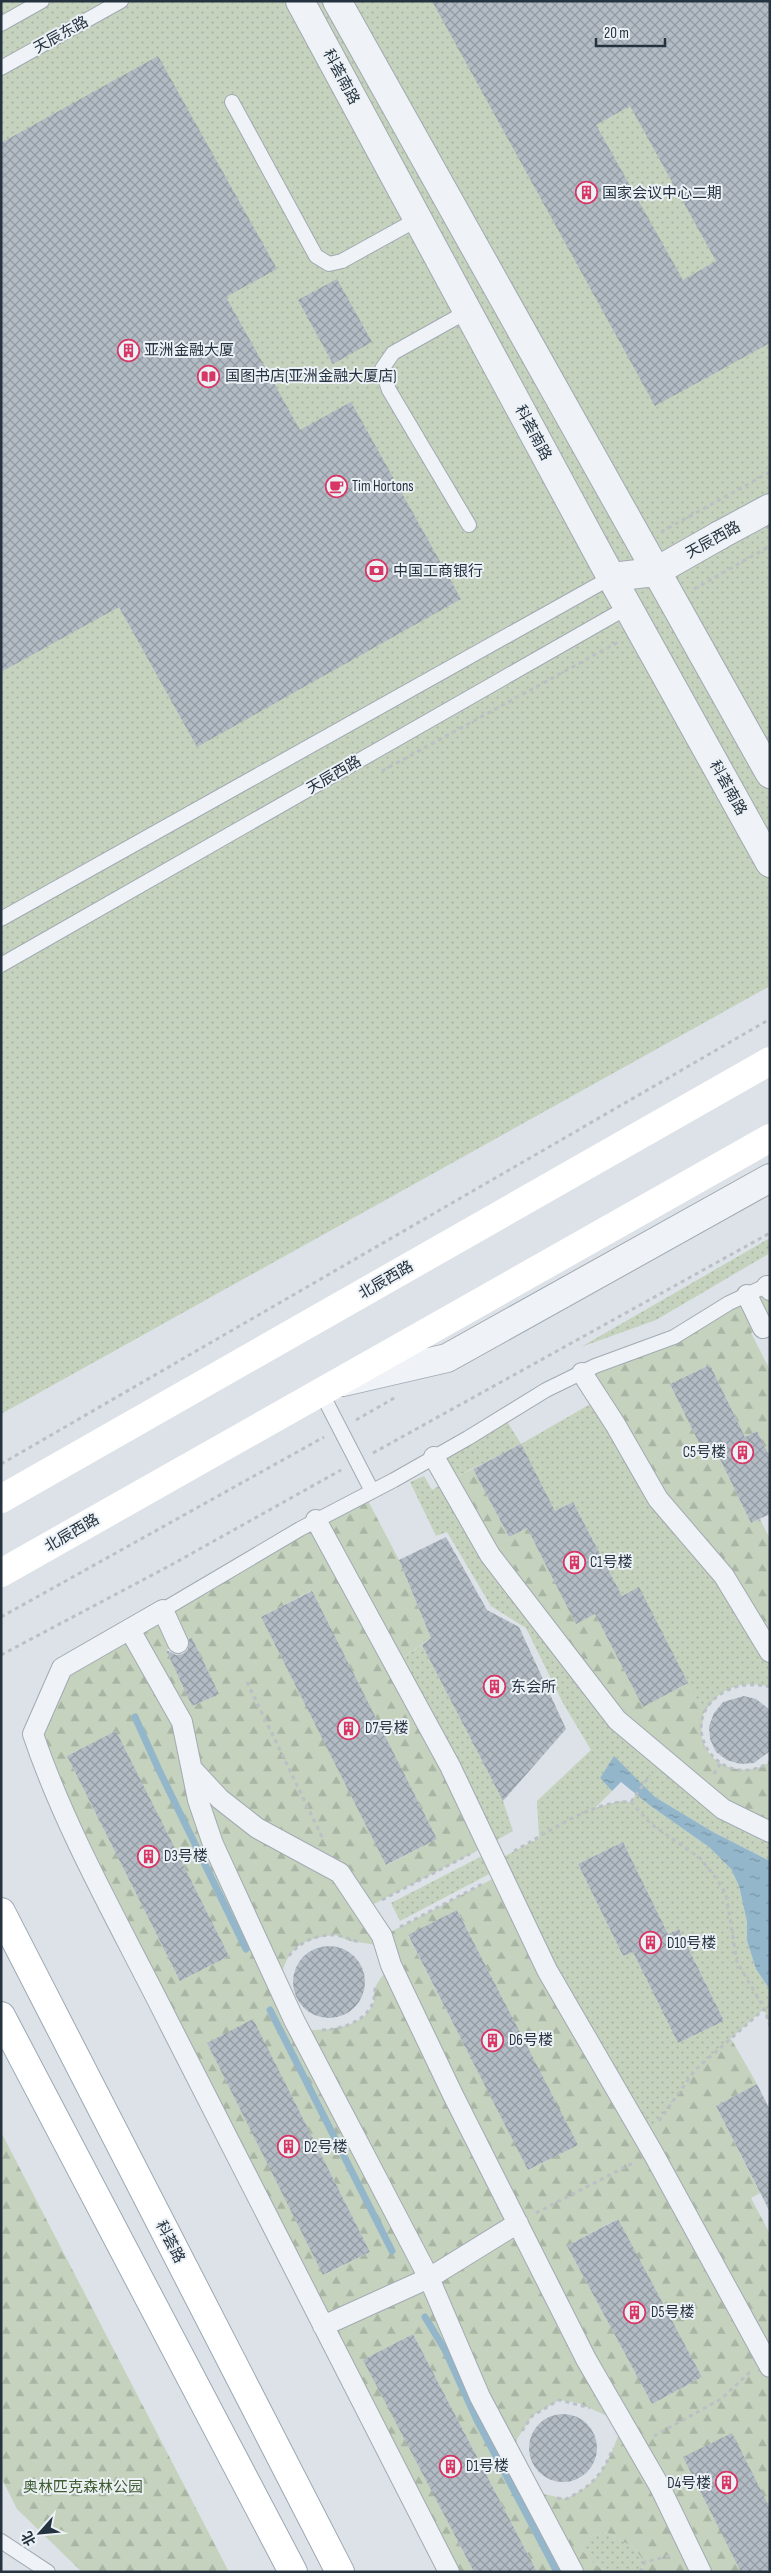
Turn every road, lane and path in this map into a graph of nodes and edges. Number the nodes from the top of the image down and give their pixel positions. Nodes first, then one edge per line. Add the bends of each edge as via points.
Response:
1 (42, 1) edge
2 (121, 1) edge
3 (300, 1) edge
4 (337, 1) edge
5 (1, 24) edge
6 (1, 68) edge
7 (232, 102) dead end
8 (418, 219) junction
9 (468, 312) junction
10 (770, 472) edge
11 (770, 508) edge
12 (700, 510) dead end
13 (469, 525) dead end
14 (770, 546) edge
15 (731, 568) dead end
16 (655, 572) junction
17 (612, 577) junction
18 (628, 607) junction
19 (770, 774) edge
20 (770, 863) edge
21 (1, 919) edge
22 (1, 965) edge
23 (770, 1019) edge
24 (770, 1060) edge
25 (770, 1138) edge
26 (770, 1178) edge
27 (770, 1233) edge
28 (769, 1286) edge
29 (746, 1295) junction
30 (763, 1328) dead end
31 (582, 1372) junction
32 (329, 1388) junction
33 (400, 1395) dead end
34 (340, 1429) junction
35 (434, 1458) junction
36 (357, 1462) junction
37 (1, 1464) edge
38 (372, 1491) junction
39 (1, 1499) edge
40 (316, 1520) junction
41 (1, 1573) edge
42 (163, 1610) junction
43 (1, 1617) edge
44 (130, 1630) junction
45 (178, 1643) dead end
46 (770, 1652) edge
47 (1, 1655) edge
48 (246, 1682) dead end
49 (770, 1687) edge
50 (662, 1758) junction
51 (770, 1762) edge
52 (193, 1770) junction
53 (631, 1802) junction
54 (770, 1832) edge
55 (495, 1860) junction
56 (340, 1873) junction
57 (364, 1910) junction
58 (1, 1912) edge
59 (383, 1941) junction
60 (392, 1965) junction
61 (279, 1986) junction
62 (770, 2004) edge
63 (764, 2008) junction
64 (1, 2016) edge
65 (294, 2020) junction
66 (770, 2026) edge
67 (650, 2146) junction
68 (518, 2223) junction
69 (429, 2278) junction
70 (323, 2326) junction
71 (767, 2363) edge
72 (623, 2423) junction
73 (635, 2445) junction
74 (513, 2460) junction
75 (530, 2490) junction
76 (1, 2541) edge
77 (690, 2550) junction
78 (48, 2572) edge
79 (293, 2572) edge
80 (340, 2572) edge
81 (449, 2572) edge
82 (573, 2572) edge
83 (640, 2572) edge
84 (701, 2572) edge

1 - 5 lane
2 - 6 lane, 天辰东路
3 - 8 street, 科荟南路
4 - 16 street
7 - 8 lane via 316,256 329,264 342,262
8 - 9 street, 科荟南路
9 - 13 lane via 393,352 382,368 389,390
9 - 17 street, 科荟南路
10 - 12 path
11 - 16 street, 天辰西路
14 - 15 path
16 - 17 street, 天辰西路
16 - 18 street, 天辰西路
16 - 19 street
17 - 18 street, 科荟南路
17 - 21 lane, 天辰西路
18 - 20 street, 科荟南路
18 - 22 lane, 天辰西路
23 - 37 path
24 - 39 main road, 北辰西路
25 - 32 main road, 北辰西路
26 - 32 street via 447,1358
27 - 36 path
28 - 29 lane
29 - 30 street
29 - 31 lane via 674,1337
31 - 35 lane via 519,1405
31 - 46 street via 658,1499 724,1576
32 - 34 lane
32 - 41 main road, 北辰西路
33 - 34 path
34 - 36 lane
34 - 43 path
35 - 38 lane
35 - 50 street via 490,1555 617,1720
36 - 38 lane
36 - 47 path
38 - 40 lane
40 - 42 lane
40 - 55 street via 450,1766
42 - 44 street
42 - 45 street
44 - 52 street via 182,1722
44 - 70 street via 62,1668 34,1734 47,1775 81,1847
48 - 56 path
49 - 51 path via 751,1683 735,1686 717,1696 710,1701 700,1729 705,1746 720,1764 736,1770 761,1768
50 - 53 path
50 - 54 street via 723,1809
52 - 56 street via 220,1799 257,1828
52 - 61 street via 198,1800 213,1844
53 - 55 path via 620,1801 594,1808
53 - 63 path via 652,1824 700,1858 717,1879 726,1894 737,1962
55 - 57 path
55 - 59 path
55 - 67 street via 547,1970
56 - 57 street
57 - 59 street
58 - 80 main road, 科荟路
59 - 60 street
59 - 61 path via 350,1941 335,1935 317,1937 294,1947 283,1964
60 - 65 path via 375,1986 372,2004 361,2017 345,2026 310,2030
60 - 68 street
61 - 65 street
62 - 63 path
63 - 66 path
63 - 67 path via 695,2070
64 - 79 main road
65 - 69 street
67 - 68 path
67 - 71 street
68 - 69 street
68 - 72 street via 586,2359
69 - 70 street
69 - 74 street via 480,2397
70 - 81 street
71 - 73 path via 721,2399
72 - 73 street
72 - 74 path via 578,2403 559,2400 532,2416 518,2439
72 - 75 path via 609,2459 590,2487 566,2499
73 - 77 street via 660,2487
74 - 75 street
75 - 82 street
76 - 78 lane
77 - 83 path via 681,2555 645,2562
77 - 84 street

